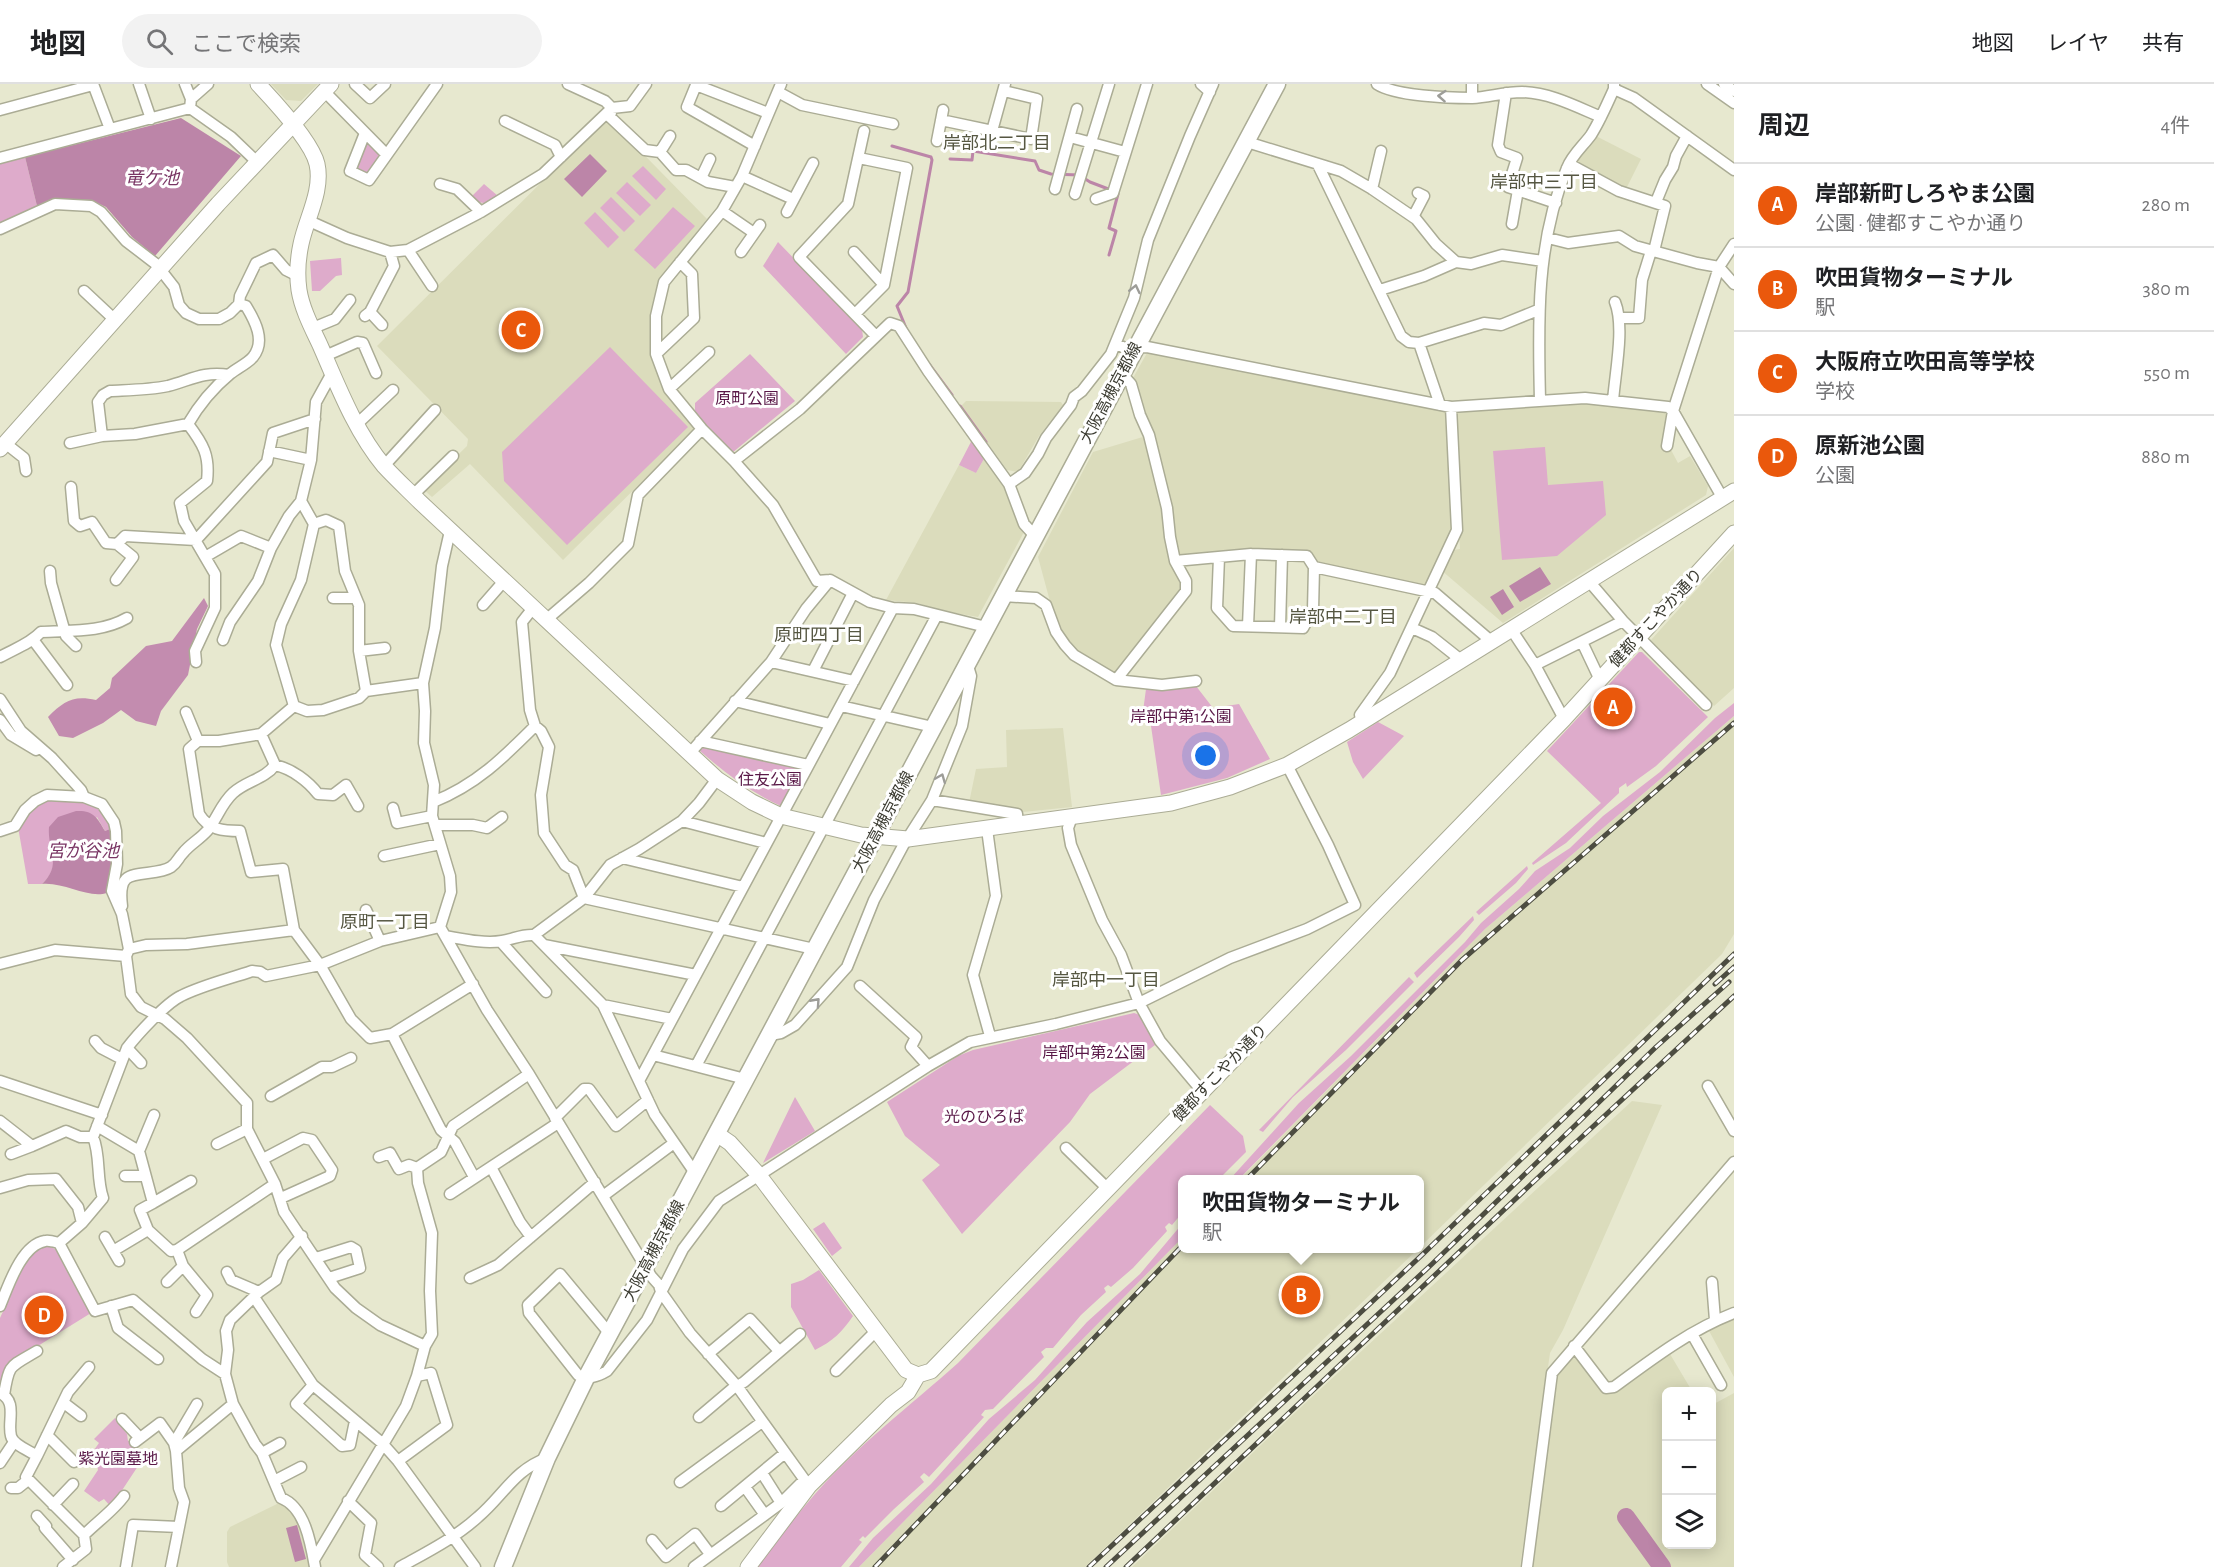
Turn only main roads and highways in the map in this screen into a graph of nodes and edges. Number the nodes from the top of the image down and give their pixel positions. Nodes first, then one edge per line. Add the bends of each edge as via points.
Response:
1 (1277, 84) edge
2 (503, 1567) edge

1 - 2 main road, 大阪高槻京都線 via 586,1378 547,1458

